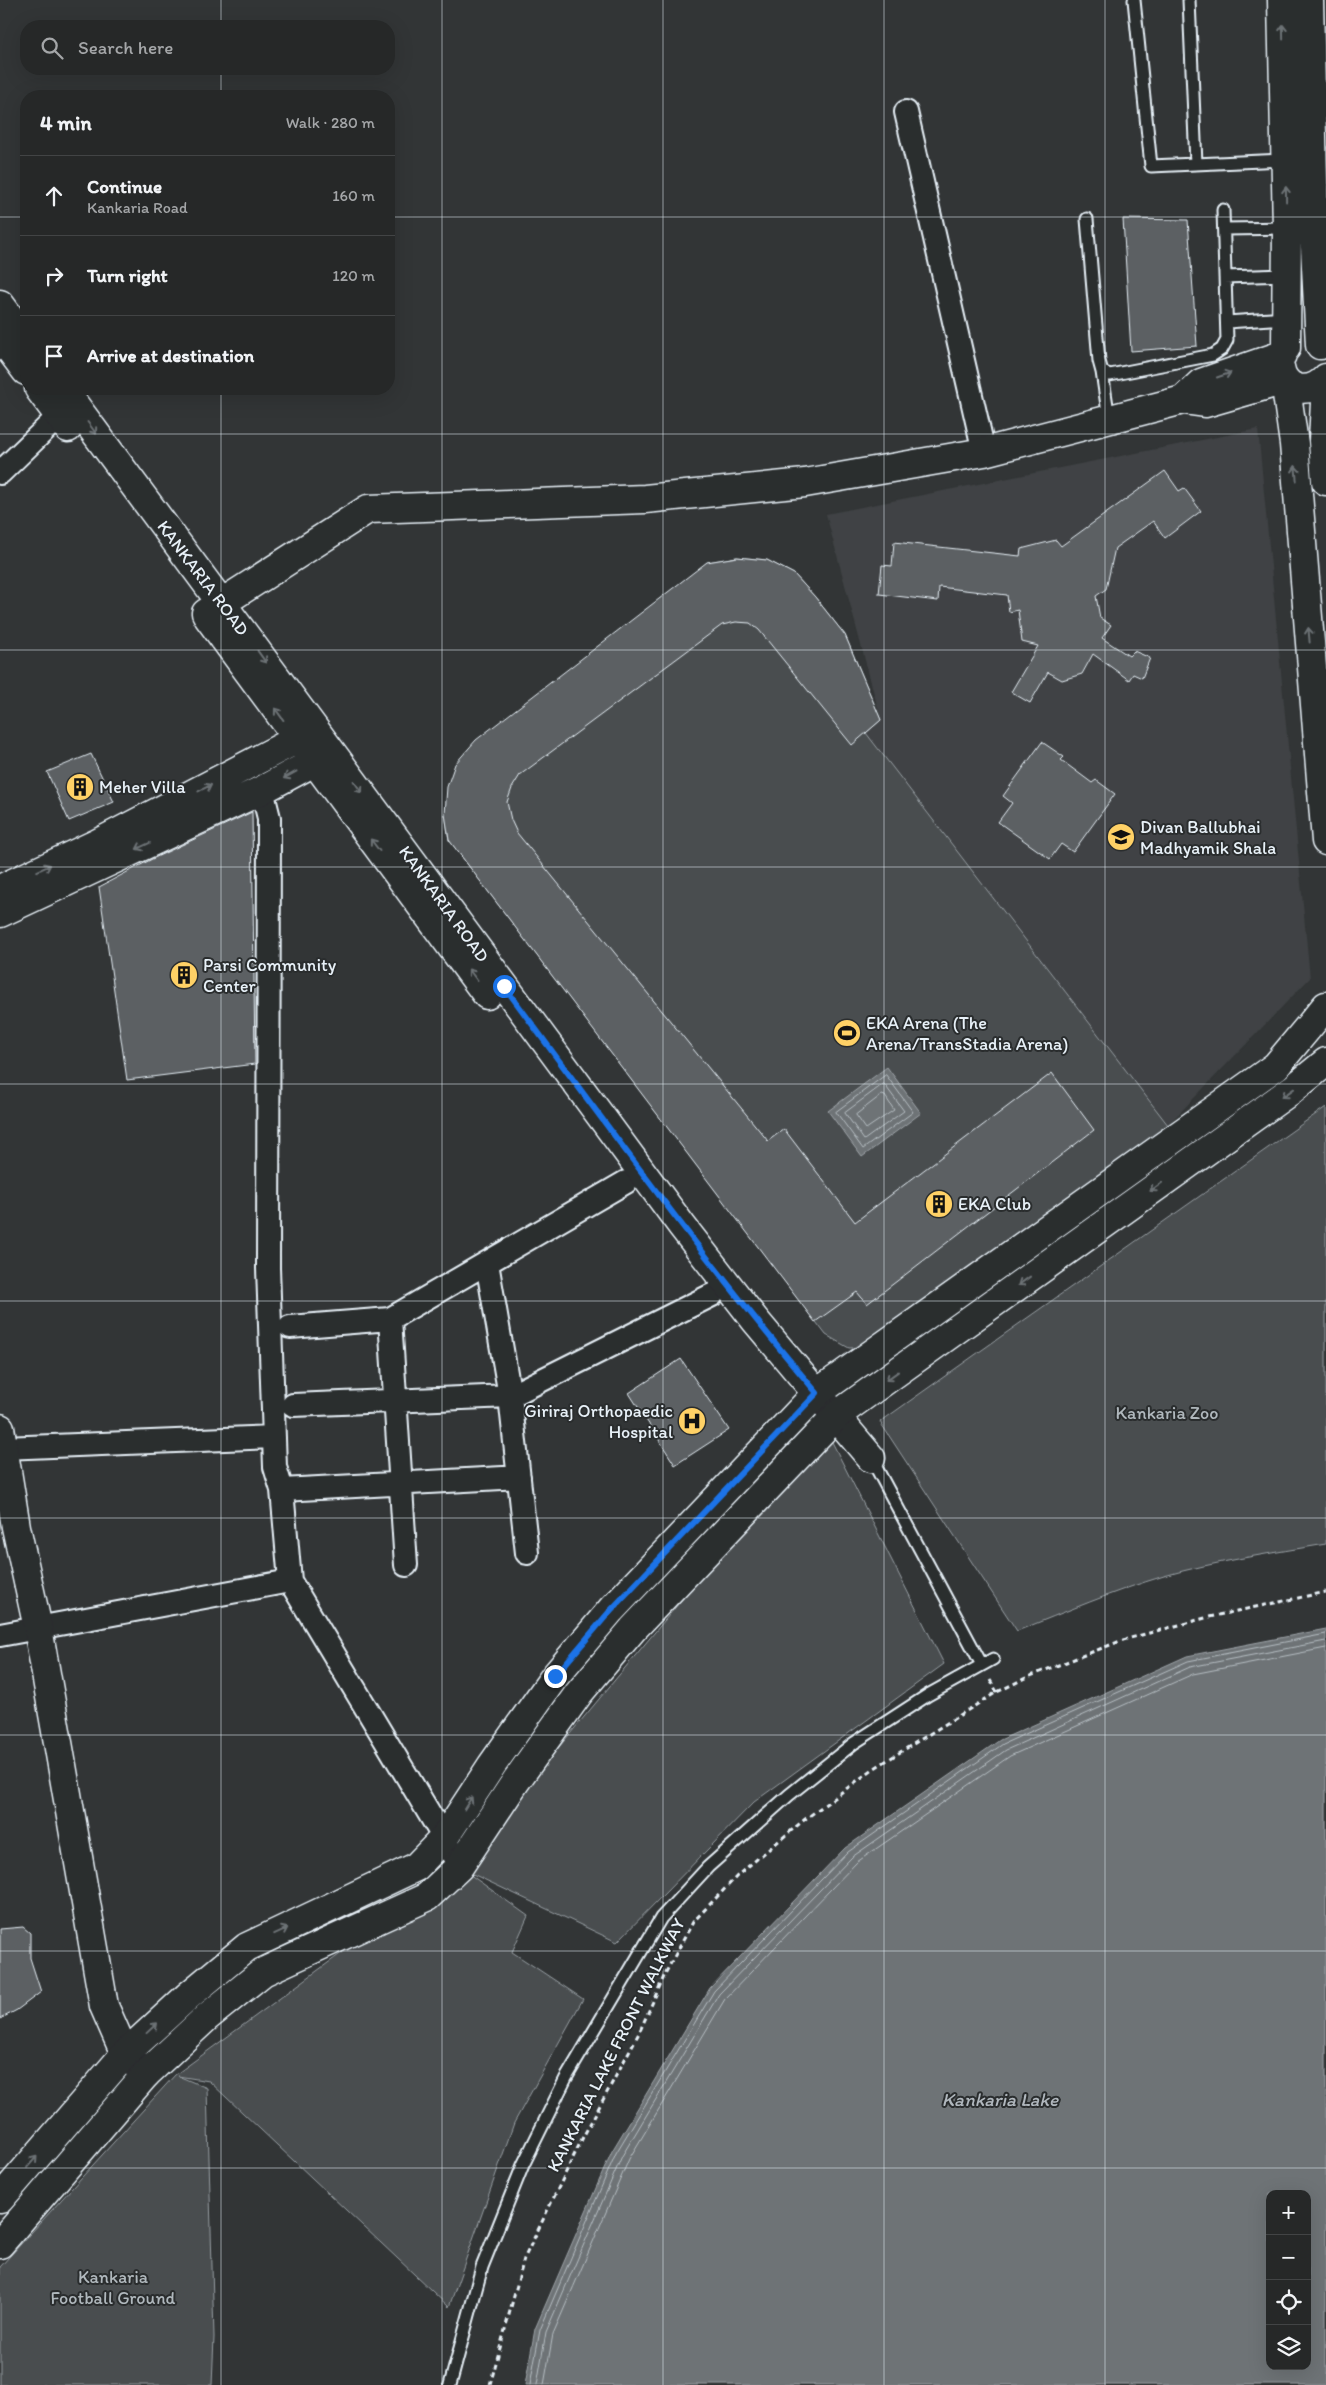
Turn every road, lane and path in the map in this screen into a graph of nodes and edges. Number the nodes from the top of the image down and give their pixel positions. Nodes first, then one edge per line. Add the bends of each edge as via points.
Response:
1 (1134, 0) edge
2 (1189, 0) edge
3 (1282, 0) edge
4 (1309, 0) edge
5 (906, 112) dead end
6 (1285, 160) junction
7 (1196, 164) junction
8 (1223, 210) dead end
9 (1087, 219) dead end
10 (1286, 228) junction
11 (1224, 229) junction
12 (1286, 275) junction
13 (1226, 277) junction
14 (0, 304) edge
15 (1286, 318) junction
16 (1227, 322) junction
17 (20, 331) edge
18 (0, 336) edge
19 (1323, 348) edge
20 (1284, 361) junction
21 (20, 363) edge
22 (1102, 372) junction
23 (1326, 378) edge
24 (1326, 383) edge
25 (43, 395) edge
26 (67, 395) edge
27 (59, 416) junction
28 (1109, 419) junction
29 (1324, 440) edge
30 (984, 452) junction
31 (0, 473) edge
32 (1326, 481) edge
33 (213, 608) junction
34 (315, 746) junction
35 (262, 790) junction
36 (1326, 841) edge
37 (0, 889) edge
38 (0, 913) edge
39 (1326, 1006) edge
40 (1326, 1062) edge
41 (626, 1182) junction
42 (487, 1263) junction
43 (712, 1295) junction
44 (390, 1319) junction
45 (290, 1327) dead end
46 (510, 1396) junction
47 (811, 1399) junction
48 (396, 1400) junction
49 (293, 1404) dead end
50 (831, 1421) junction
51 (274, 1437) junction
52 (2, 1438) edge
53 (871, 1458) joint
54 (519, 1477) junction
55 (401, 1484) junction
56 (282, 1490) junction
57 (8, 1529) edge
58 (527, 1553) dead end
59 (406, 1565) dead end
60 (290, 1581) junction
61 (1326, 1592) edge
62 (38, 1628) junction
63 (0, 1635) edge
64 (444, 1838) junction
65 (459, 1868) junction
66 (124, 2054) junction
67 (146, 2074) junction
68 (0, 2199) edge
69 (0, 2244) edge
70 (450, 2385) edge
71 (490, 2385) edge

1 - 7 lane via 1151,166
2 - 7 lane
6 -> 3 main road
4 - 19 main road via 1314,227
5 - 30 street
6 - 7 lane
10 -> 6 main road
8 - 11 lane
9 - 22 lane
10 - 11 lane
10 - 12 main road
11 - 13 lane
12 - 13 lane
12 - 15 main road
13 - 16 lane
14 - 17 main road
15 - 16 lane
15 - 20 main road
16 - 22 lane via 1228,340 1213,356 1110,375
18 - 21 main road
19 - 20 main road via 1309,340 1300,340
20 - 23 main road via 1291,386 1306,390 1320,385
20 - 28 main road via 1205,403 1183,400
36 -> 20 main road via 1294,444
22 - 28 lane
24 - 29 main road
25 - 27 main road
26 -> 33 main road, KANKARIA ROAD
27 - 31 street
27 - 33 main road
28 - 30 main road
29 - 32 main road
30 - 33 main road via 805,484 645,499 368,509
33 - 34 main road, KANKARIA ROAD
34 -> 35 main road
37 -> 34 main road
41 -> 34 main road
34 -> 47 main road, KANKARIA ROAD via 755,1320
35 -> 38 main road
35 - 51 street via 269,818 268,1268
39 - 47 main road via 1276,1066
40 -> 50 main road via 1293,1090
41 - 42 street
41 - 43 main road
42 - 44 street
42 - 46 street
43 - 46 street
43 - 47 main road via 740,1331
44 - 45 street
44 - 48 street
46 - 48 street
46 - 54 street
47 - 50 main road, KANKARIA ROAD
64 -> 47 main road via 555,1676 611,1610
48 - 49 street
48 - 55 street
50 - 53 main road, KANKARIA ROAD
50 - 65 main road via 633,1629 579,1693
51 - 52 street
51 - 56 street via 275,1467
52 - 57 main road
53 - 70 lane via 987,1662 854,1743 708,1867 662,1918 566,2078 523,2165 482,2267
54 - 55 street
54 - 58 street
55 - 56 street
55 - 59 street
56 - 60 street
57 - 62 main road
60 - 62 street
60 - 64 street
61 - 71 path, KANKARIA LAKE FRONT WALKWAY via 1209,1617 1123,1640 1030,1676 997,1692 873,1769 739,1874 693,1922 524,2259
62 - 63 street
62 - 66 main road via 104,2006
64 - 65 street
66 -> 64 main road via 247,1947 416,1867
65 - 67 main road via 427,1897 263,1972 207,2017
66 - 67 main road
68 -> 66 main road
67 - 69 main road

